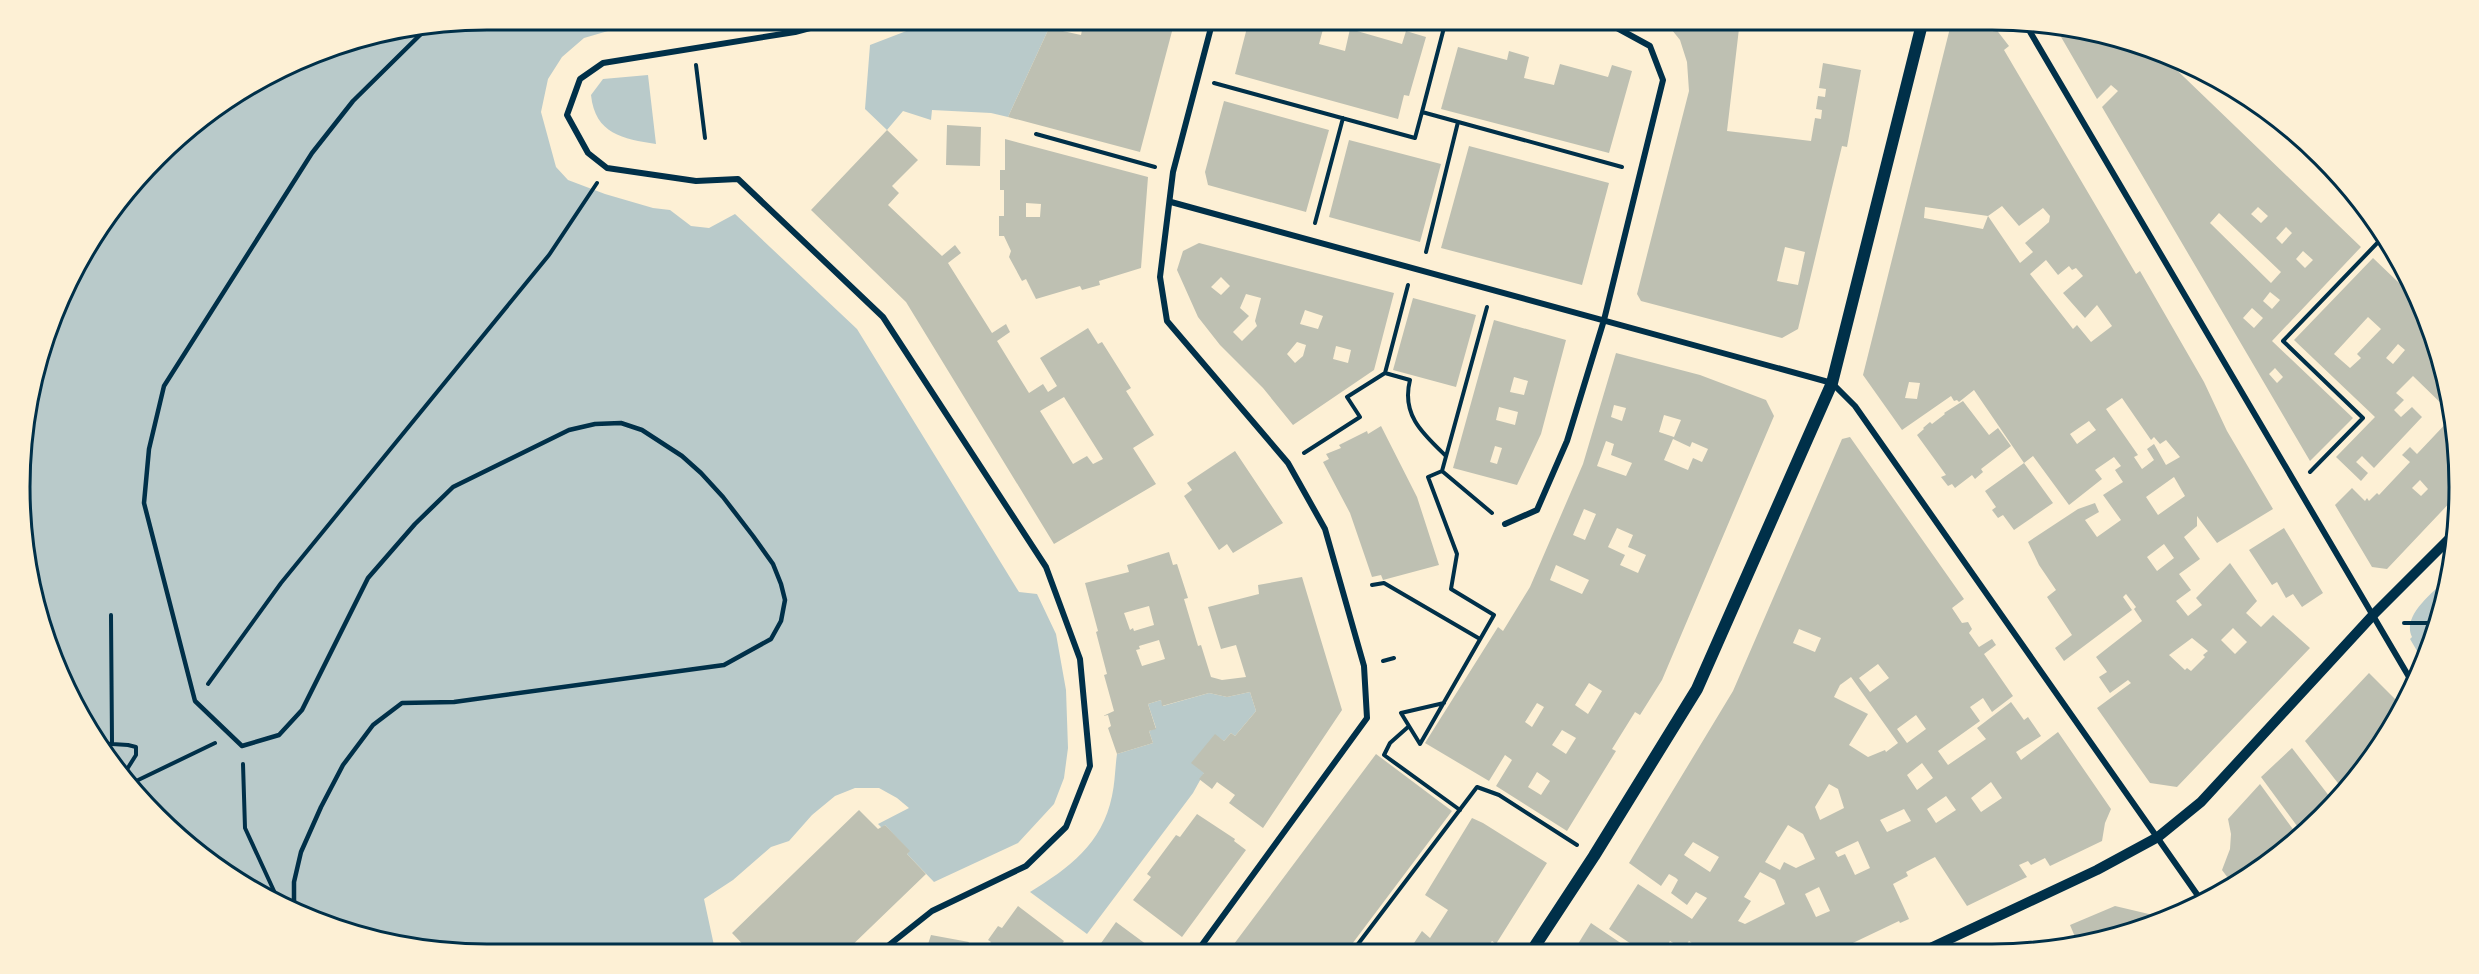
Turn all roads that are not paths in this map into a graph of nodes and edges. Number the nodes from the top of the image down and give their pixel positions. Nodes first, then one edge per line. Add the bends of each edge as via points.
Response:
1 (802, 30) edge
2 (1210, 30) edge
3 (1621, 30) edge
4 (1920, 30) edge
5 (2030, 32) edge
6 (420, 35) edge
7 (1171, 202) junction
8 (1604, 320) junction
9 (1832, 383) junction
10 (1506, 524) road end
11 (2445, 542) edge
12 (2373, 614) junction
13 (2408, 675) edge
14 (2158, 837) junction
15 (2198, 895) edge
16 (294, 901) edge
17 (891, 944) edge
18 (1205, 944) edge
19 (1536, 944) edge
20 (1939, 944) edge

1 - 17 street via 603,63 580,79 567,115 588,153 607,168 696,181 738,179 883,317 1046,567 1080,659 1090,766 1066,827 1026,866 932,911
2 - 7 street via 1173,172
3 - 8 street via 1650,46 1663,80
4 - 9 main road
5 - 12 street
6 - 16 lane via 353,101 312,153 164,386 149,449 144,503 195,701 242,746 279,735 302,710 368,578 437,500 453,487 569,430 595,424 621,423 642,430 682,456 723,497 772,564 785,600 781,621 771,639 724,665 454,702 402,703 373,725 343,765 301,852
7 - 8 street
7 - 18 street via 1160,277 1167,321 1288,463 1325,529 1364,666 1367,718
8 - 9 street
8 - 10 street via 1567,441 1537,510
9 - 14 street via 1855,406
9 - 19 main road via 1697,689
11 - 12 street
12 - 13 street
12 - 14 street via 2201,802
14 - 15 street
14 - 20 street

